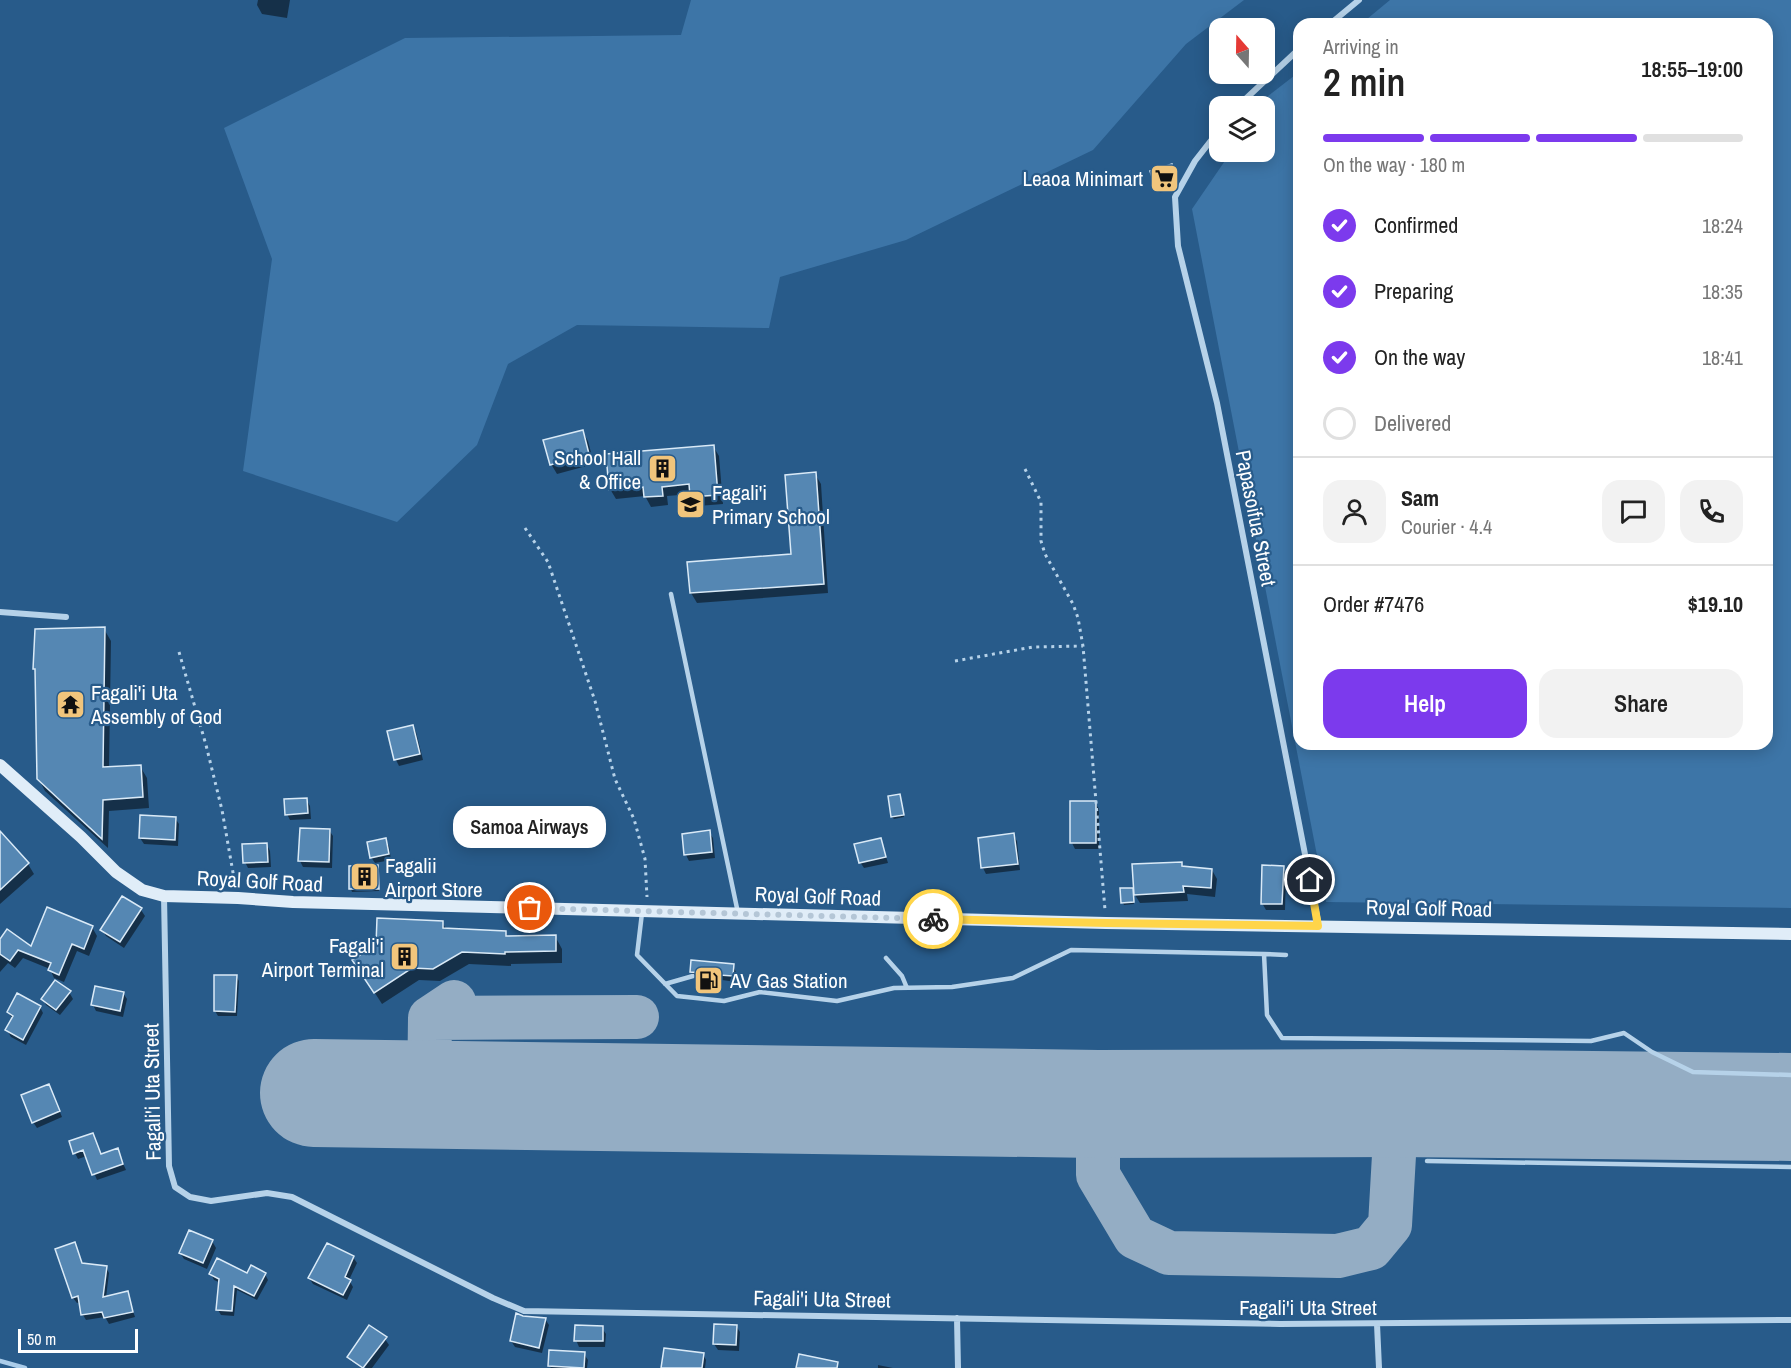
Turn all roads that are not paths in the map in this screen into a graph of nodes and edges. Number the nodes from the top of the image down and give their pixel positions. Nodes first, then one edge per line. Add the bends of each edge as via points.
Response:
1 (1359, 0) edge
2 (1337, 18) edge
3 (1293, 55) edge
4 (1249, 96) edge
5 (1209, 143) edge
6 (671, 594) dead end
7 (0, 612) edge
8 (66, 616) dead end
9 (0, 765) edge
10 (164, 896) junction
11 (645, 911) junction
12 (738, 913) junction
13 (1318, 926) junction
14 (1791, 934) edge
15 (1264, 954) junction
16 (1286, 955) dead end
17 (886, 958) dead end
18 (693, 976) dead end
19 (665, 984) junction
20 (907, 988) junction
21 (1791, 1075) edge
22 (1427, 1161) dead end
23 (1791, 1167) edge
24 (957, 1318) junction
25 (1791, 1320) edge
26 (1377, 1324) junction
27 (958, 1368) edge
28 (1379, 1368) edge

1 - 2 street
3 - 4 street
5 - 13 street, Papasoifua Street via 1175,197 1178,246 1217,403
6 - 12 lane
7 - 8 street
9 - 10 main road, Royal Golf Road via 116,872 142,890
10 - 11 main road, Royal Golf Road
10 - 24 street, Fagali'i Uta Street via 169,1166 175,1186 189,1197 211,1201 267,1193 292,1197 524,1311
11 - 12 main road, Royal Golf Road
11 - 19 lane via 637,955
12 - 13 main road, Royal Golf Road
13 - 14 main road, Royal Golf Road
15 - 16 lane
15 - 20 lane via 1071,950 1013,978 952,987
15 - 21 lane via 1267,1015 1282,1038 1591,1041 1624,1033 1693,1072
17 - 20 lane
18 - 19 lane
19 - 20 lane via 676,996 724,1001 760,992 837,1001
22 - 23 lane
24 - 26 street, Fagali'i Uta Street
24 - 27 street
25 - 26 street, Fagali'i Uta Street
26 - 28 street

